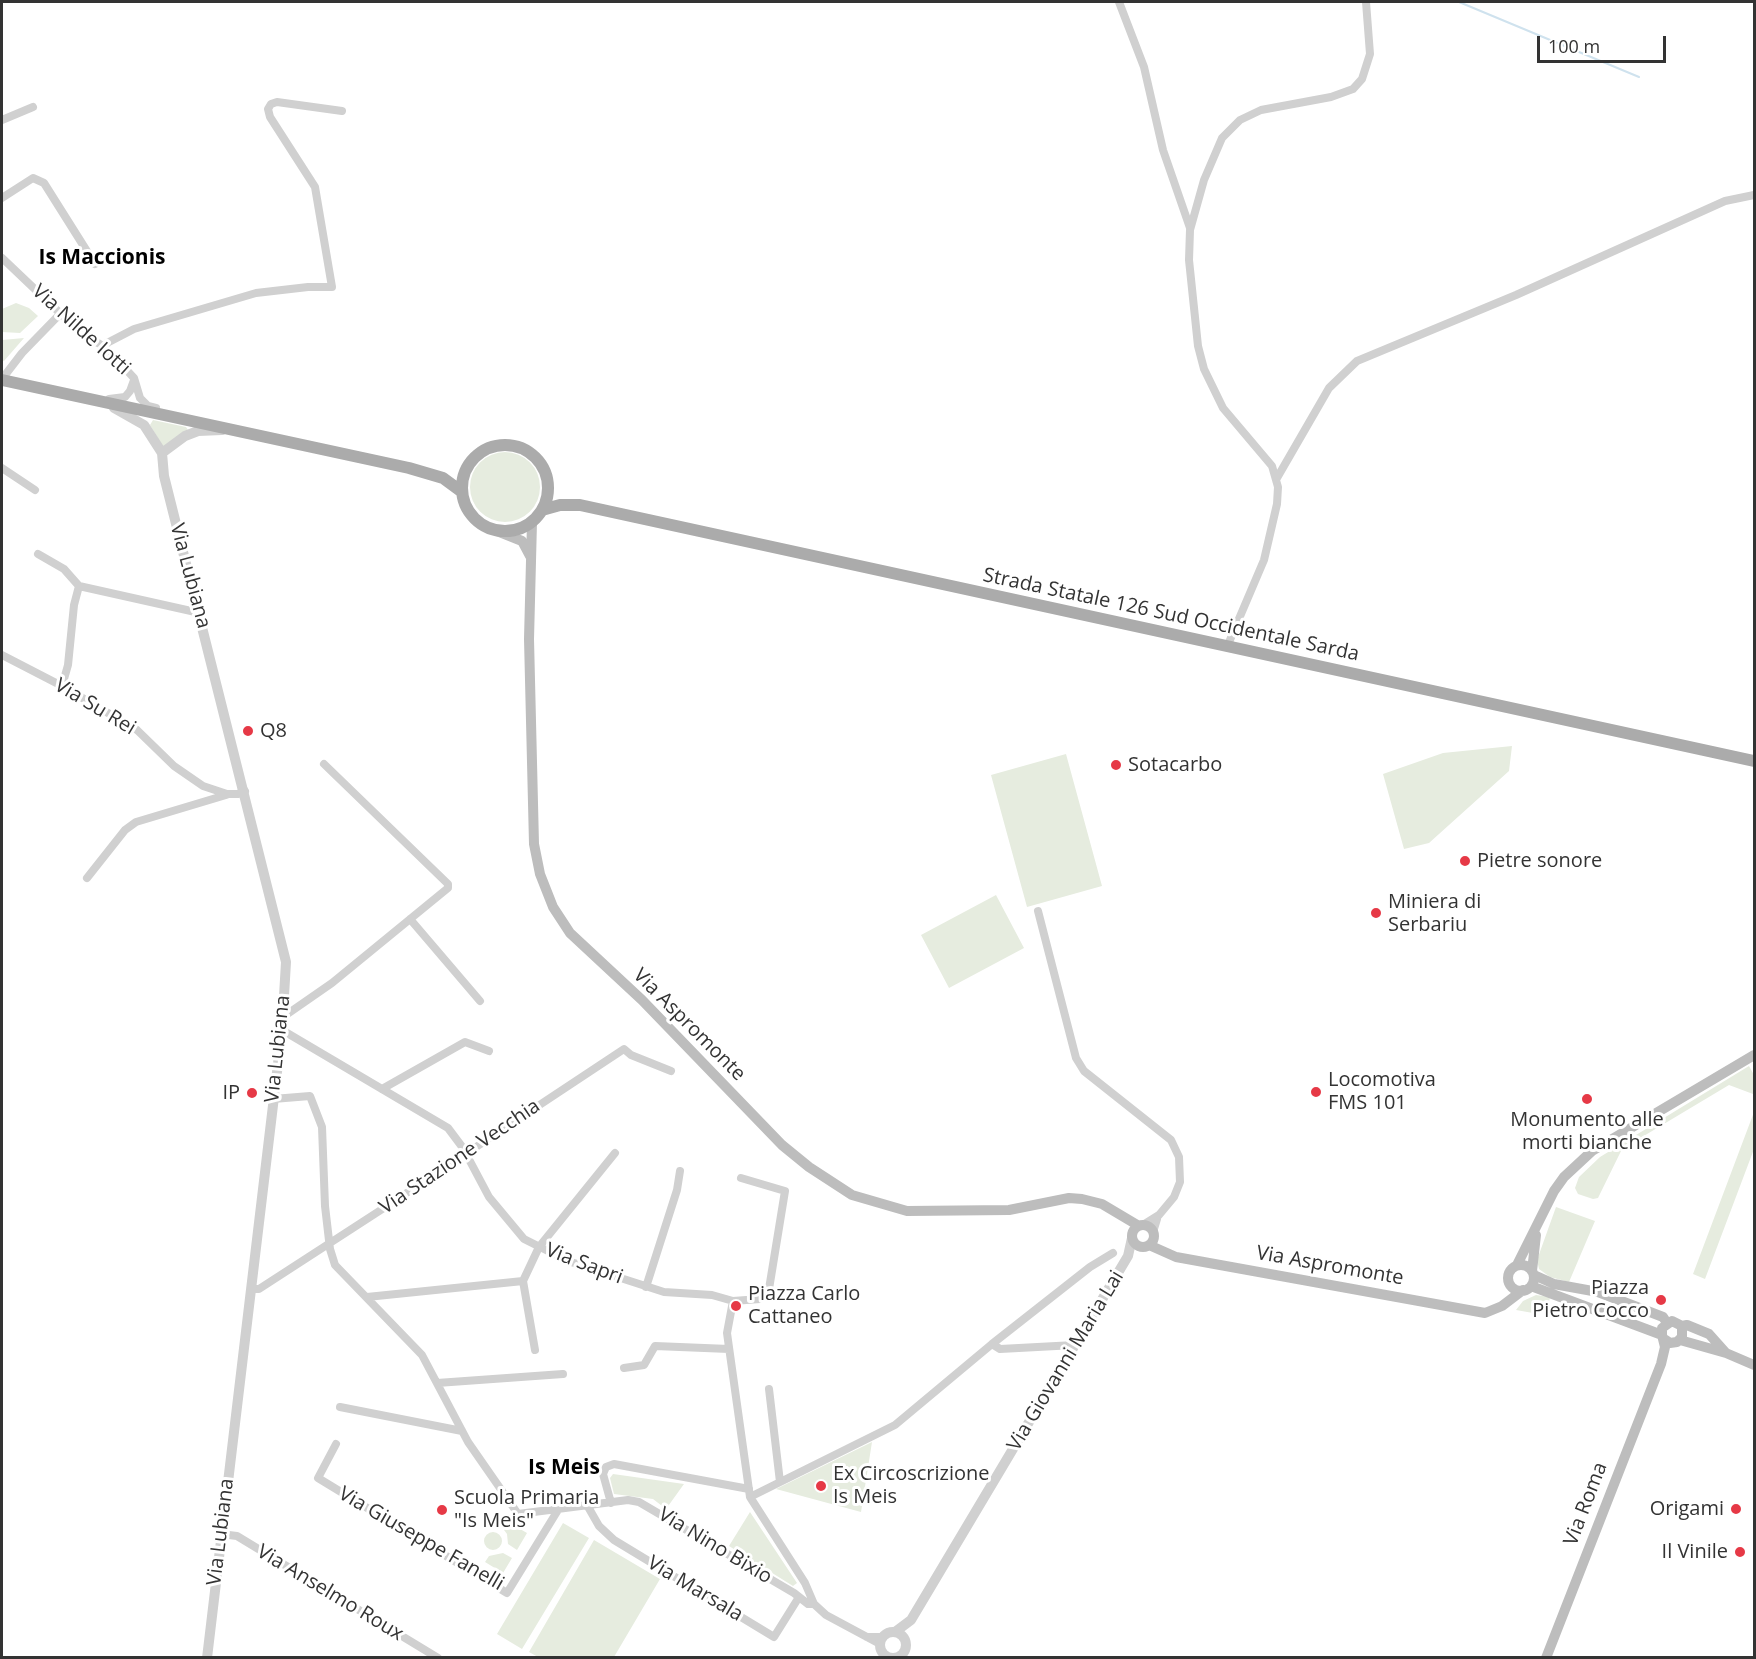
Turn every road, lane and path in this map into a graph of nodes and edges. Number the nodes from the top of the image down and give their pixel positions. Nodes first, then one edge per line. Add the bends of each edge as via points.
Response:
1 (1119, 2) edge
2 (1366, 2) edge
3 (33, 107) dead end
4 (342, 111) dead end
5 (2, 120) edge
6 (1755, 195) edge
7 (2, 198) edge
8 (1190, 230) junction
9 (2, 258) edge
10 (95, 264) dead end
11 (60, 314) junction
12 (105, 347) junction
13 (3, 377) edge
14 (134, 378) junction
15 (89, 399) junction
16 (188, 420) junction
17 (228, 429) junction
18 (162, 453) junction
19 (467, 467) junction
20 (2, 468) edge
21 (418, 471) junction
22 (1277, 478) junction
23 (549, 488) junction
24 (35, 490) dead end
25 (462, 492) junction
26 (580, 505) junction
27 (542, 510) junction
28 (532, 522) junction
29 (497, 531) junction
30 (38, 554) dead end
31 (532, 569) junction
32 (79, 586) junction
33 (200, 613) junction
34 (1227, 647) junction
35 (2, 655) edge
36 (62, 686) junction
37 (1755, 761) edge
38 (324, 764) dead end
39 (245, 791) junction
40 (227, 794) junction
41 (87, 878) dead end
42 (1038, 911) dead end
43 (410, 919) junction
44 (480, 1001) dead end
45 (283, 1017) junction
46 (282, 1030) junction
47 (489, 1051) dead end
48 (1755, 1055) edge
49 (671, 1071) dead end
50 (382, 1089) junction
51 (273, 1100) junction
52 (615, 1153) dead end
53 (465, 1154) junction
54 (680, 1171) dead end
55 (741, 1178) dead end
56 (1540, 1217) junction
57 (1143, 1236) junction
58 (329, 1242) junction
59 (539, 1247) junction
60 (1113, 1253) dead end
61 (1517, 1266) junction
62 (1530, 1280) junction
63 (524, 1281) junction
64 (1509, 1282) junction
65 (646, 1287) junction
66 (251, 1289) junction
67 (1589, 1290) junction
68 (367, 1297) junction
69 (733, 1301) junction
70 (1585, 1305) junction
71 (1494, 1309) junction
72 (1667, 1323) junction
73 (1682, 1326) junction
74 (1663, 1337) junction
75 (1679, 1341) junction
76 (992, 1344) junction
77 (1075, 1345) junction
78 (729, 1349) junction
79 (535, 1350) dead end
80 (1726, 1353) junction
81 (1661, 1364) junction
82 (1755, 1365) edge
83 (624, 1368) dead end
84 (563, 1374) dead end
85 (437, 1383) junction
86 (769, 1389) dead end
87 (340, 1407) dead end
88 (462, 1431) junction
89 (336, 1444) dead end
90 (780, 1482) junction
91 (750, 1493) junction
92 (611, 1503) junction
93 (587, 1504) junction
94 (558, 1510) junction
95 (220, 1534) junction
96 (805, 1583) junction
97 (797, 1595) junction
98 (814, 1604) junction
99 (910, 1620) junction
100 (895, 1632) junction
101 (905, 1640) junction
102 (886, 1651) edge
103 (207, 1658) edge
104 (438, 1658) edge
105 (1546, 1658) edge

1 - 8 street via 1144,67 1163,150
2 - 8 street via 1370,54 1362,79 1353,89 1331,97 1261,110 1239,120 1222,138 1204,180
3 - 5 street
4 - 12 street via 277,102 268,109 315,187 332,287 256,293 134,329
6 - 22 street via 1725,201 1357,361 1329,388
7 - 10 street via 33,178 44,183
8 - 22 street via 1189,260 1204,369 1223,408 1260,450
9 - 11 street, Via Nilde Iotti
11 - 12 street, Via Nilde Iotti via 82,334
11 - 13 street
12 - 14 street, Via Nilde Iotti
13 - 15 main road
14 - 15 street, Via Nilde Iotti via 130,391 120,399
14 - 16 street, Via Nilde Iotti via 140,398 148,406
15 - 16 main road
15 - 18 street, Via Lubiana via 134,417
16 - 17 main road
17 - 18 street via 198,431
17 - 21 main road
18 - 33 street, Via Lubiana via 164,477
19 - 21 main road via 442,474
19 - 23 main road via 486,448 519,446 541,462
19 - 25 main road
20 - 24 street
21 - 25 main road via 443,477
22 - 34 street via 1277,504 1264,560
23 - 26 main road
23 - 27 main road
25 - 29 main road via 473,517
26 - 27 main road
26 - 34 main road, Strada Statale 126 Sud Occidentale Sarda
27 - 28 main road
28 - 29 main road via 516,530
28 - 31 main road, Via Aspromonte
29 - 31 main road, Via Aspromonte via 522,541
30 - 32 street via 64,569
31 - 57 main road, Via Aspromonte via 529,639 534,844 553,907 570,933 642,1000 782,1145 852,1195 890,1208 941,1212 1009,1210 1082,1199 1102,1204
32 - 33 street
32 - 36 street
33 - 39 street, Via Lubiana
34 - 37 main road, Strada Statale 126 Sud Occidentale Sarda
35 - 36 street, Via Su Rei
36 - 40 street, Via Su Rei via 137,730 174,766 203,786
38 - 43 street via 448,885
39 - 40 street
39 - 45 street, Via Lubiana via 286,962
40 - 41 street via 135,822
42 - 57 street via 1076,1058 1084,1071 1148,1119 1177,1151 1181,1173 1178,1190
43 - 44 street
43 - 45 street via 332,983
45 - 46 street, Via Lubiana
46 - 50 street, Via Sapri
46 - 51 street, Via Lubiana
47 - 50 street via 465,1042
48 - 56 main road via 1592,1151 1564,1177
49 - 53 street, Via Stazione Vecchia via 624,1049
50 - 53 street, Via Sapri via 448,1128
51 - 58 street via 310,1096 322,1126
51 - 66 street, Via Lubiana
52 - 59 street
53 - 58 street, Via Stazione Vecchia
53 - 59 street, Via Sapri via 489,1197 524,1239
54 - 65 street
55 - 69 street via 785,1191 769,1289 760,1299
56 - 61 main road
56 - 62 main road
57 - 71 main road, Via Aspromonte via 1176,1257 1485,1312
57 - 77 street, Via Giovanni Maria Lai
58 - 66 street, Via Stazione Vecchia via 259,1289
58 - 68 street via 335,1265
59 - 63 street
59 - 65 street, Via Sapri via 568,1262
60 - 76 street
61 - 62 main road via 1524,1265
61 - 64 main road via 1510,1272
62 - 64 main road via 1514,1288
62 - 67 main road
62 - 70 main road
62 - 71 main road
63 - 68 street
63 - 79 street
64 - 71 main road
65 - 69 street, Via Sapri
66 - 95 street, Via Lubiana
67 - 70 main road
67 - 72 main road via 1664,1317
68 - 85 street via 422,1354
69 - 78 street via 727,1333
70 - 74 main road
72 - 73 main road
72 - 74 main road via 1662,1328
73 - 75 main road
73 - 80 main road via 1709,1334
74 - 75 main road via 1670,1343
74 - 81 main road, Via Roma
75 - 80 main road
75 - 81 main road, Via Roma
76 - 77 street via 1000,1349
76 - 90 street via 896,1425
77 - 99 street, Via Giovanni Maria Lai
78 - 83 street via 655,1346 644,1365
78 - 91 street
80 - 82 main road
81 - 105 main road, Via Roma
84 - 85 street
85 - 88 street
86 - 90 street
87 - 88 street
88 - 94 street, Via Nino Bixio via 518,1514
89 - 94 street, Via Giuseppe Fanelli via 318,1478 507,1593
90 - 91 street
91 - 92 street via 614,1464 606,1467 603,1474
91 - 96 street
92 - 93 street, Via Nino Bixio
92 - 97 street, Via Nino Bixio via 628,1500 649,1506
93 - 94 street, Via Nino Bixio
93 - 97 street, Via Marsala via 599,1526 614,1540 774,1637
95 - 103 street, Via Lubiana
95 - 104 street, Via Anselmo Roux via 237,1536
96 - 97 street
96 - 98 street
97 - 98 street, Via Nino Bixio
98 - 102 street, Via Nino Bixio
99 - 100 street, Via Giovanni Maria Lai
99 - 101 street, Via Giovanni Maria Lai
100 - 101 street
100 - 102 street, Via Giovanni Maria Lai
101 - 102 street, Via Giovanni Maria Lai via 903,1653

